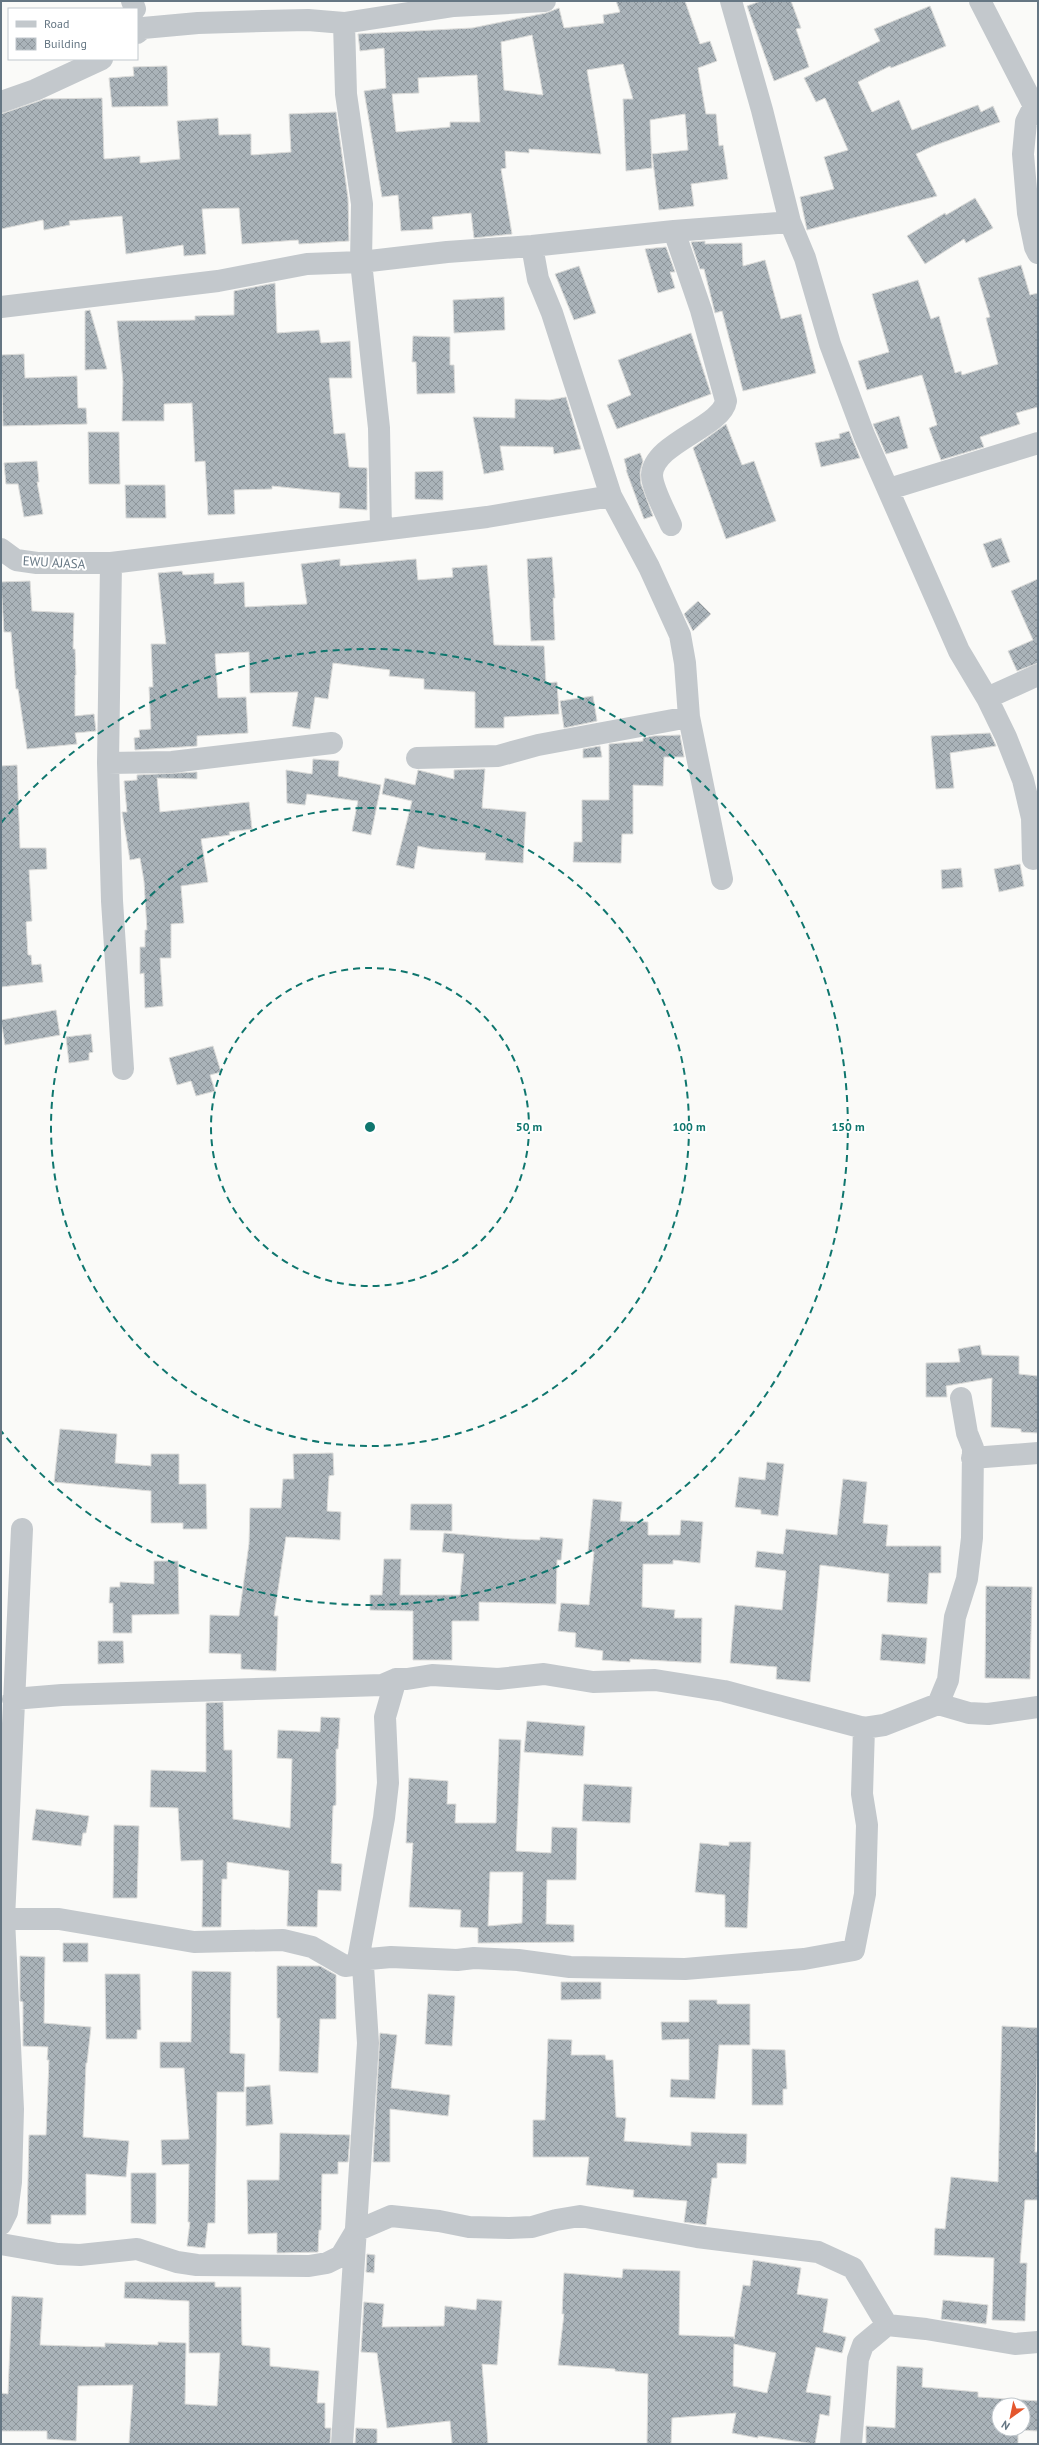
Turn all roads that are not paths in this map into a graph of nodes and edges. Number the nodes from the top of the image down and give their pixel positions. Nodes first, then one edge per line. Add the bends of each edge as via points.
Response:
1 (544, 1) edge
2 (731, 1) edge
3 (980, 1) edge
4 (138, 21) edge
5 (344, 22) junction
6 (100, 60) edge
7 (1, 102) edge
8 (1036, 105) edge
9 (790, 222) junction
10 (674, 231) junction
11 (532, 246) junction
12 (1038, 253) edge
13 (361, 262) junction
14 (1, 307) edge
15 (1038, 443) edge
16 (889, 489) junction
17 (611, 496) junction
18 (670, 525) dead end
19 (382, 530) junction
20 (1, 549) edge
21 (111, 563) junction
22 (1038, 674) edge
23 (987, 698) junction
24 (689, 717) junction
25 (332, 743) dead end
26 (417, 758) dead end
27 (108, 764) junction
28 (1033, 859) dead end
29 (722, 879) dead end
30 (123, 1069) dead end
31 (960, 1398) dead end
32 (1038, 1453) edge
33 (972, 1458) junction
34 (22, 1529) dead end
35 (396, 1679) junction
36 (13, 1699) junction
37 (938, 1704) junction
38 (1038, 1707) edge
39 (864, 1728) junction
40 (4, 1919) junction
41 (358, 1964) junction
42 (1, 2224) edge
43 (356, 2231) junction
44 (1, 2244) edge
45 (887, 2325) junction
46 (1038, 2342) edge
47 (342, 2444) edge
48 (851, 2444) edge

1 - 5 street via 454,6
2 - 9 street
3 - 8 street
4 - 5 street
5 - 13 street via 346,94 362,204
6 - 7 street via 35,90
8 - 12 street via 1026,122 1023,154 1028,213
9 - 10 street
9 - 16 street via 805,258 830,344 864,435
10 - 11 street
10 - 18 street via 701,310 726,401 725,408 718,415 678,442 654,467 652,476
11 - 13 street
11 - 17 street via 538,280 552,313
13 - 14 street via 307,264 218,281
13 - 19 street via 379,428
15 - 16 street
16 - 23 street via 960,650
17 - 19 street, EWU AJASA via 487,518
17 - 24 street via 649,567 680,635
19 - 21 street, EWU AJASA
20 - 21 street, EWU AJASA via 16,560 37,563
21 - 27 street
22 - 23 street
23 - 28 street via 1023,780 1032,818
24 - 26 street via 538,745 498,756
24 - 29 street
25 - 27 street via 172,762
27 - 30 street via 112,901
31 - 33 street via 967,1433 973,1448
32 - 33 street
33 - 37 street via 972,1538 967,1579 955,1617 948,1680
34 - 36 street
35 - 36 street via 382,1685 62,1695
35 - 39 street via 432,1675 498,1679 544,1674 593,1682 655,1680 724,1691
35 - 41 street via 385,1717 388,1783 384,1818
36 - 40 street
37 - 38 street via 969,1713 988,1714
37 - 39 street via 884,1725
39 - 41 street via 862,1794 867,1825 865,1894 854,1950 804,1959 685,1969 570,1967 518,1960 474,1958 457,1960 391,1957
40 - 41 street via 58,1919 194,1942 283,1940 312,1947 345,1966
40 - 42 street via 13,2109 11,2182 7,2212
41 - 43 street via 368,2043
43 - 44 street via 341,2256 327,2263 309,2266 197,2265 137,2249 80,2255 58,2254
43 - 45 street via 391,2216 439,2221 469,2228 509,2228 532,2227 580,2216 697,2237 818,2252 853,2268
43 - 47 street
45 - 46 street via 1015,2344
45 - 48 street via 863,2345 858,2359

